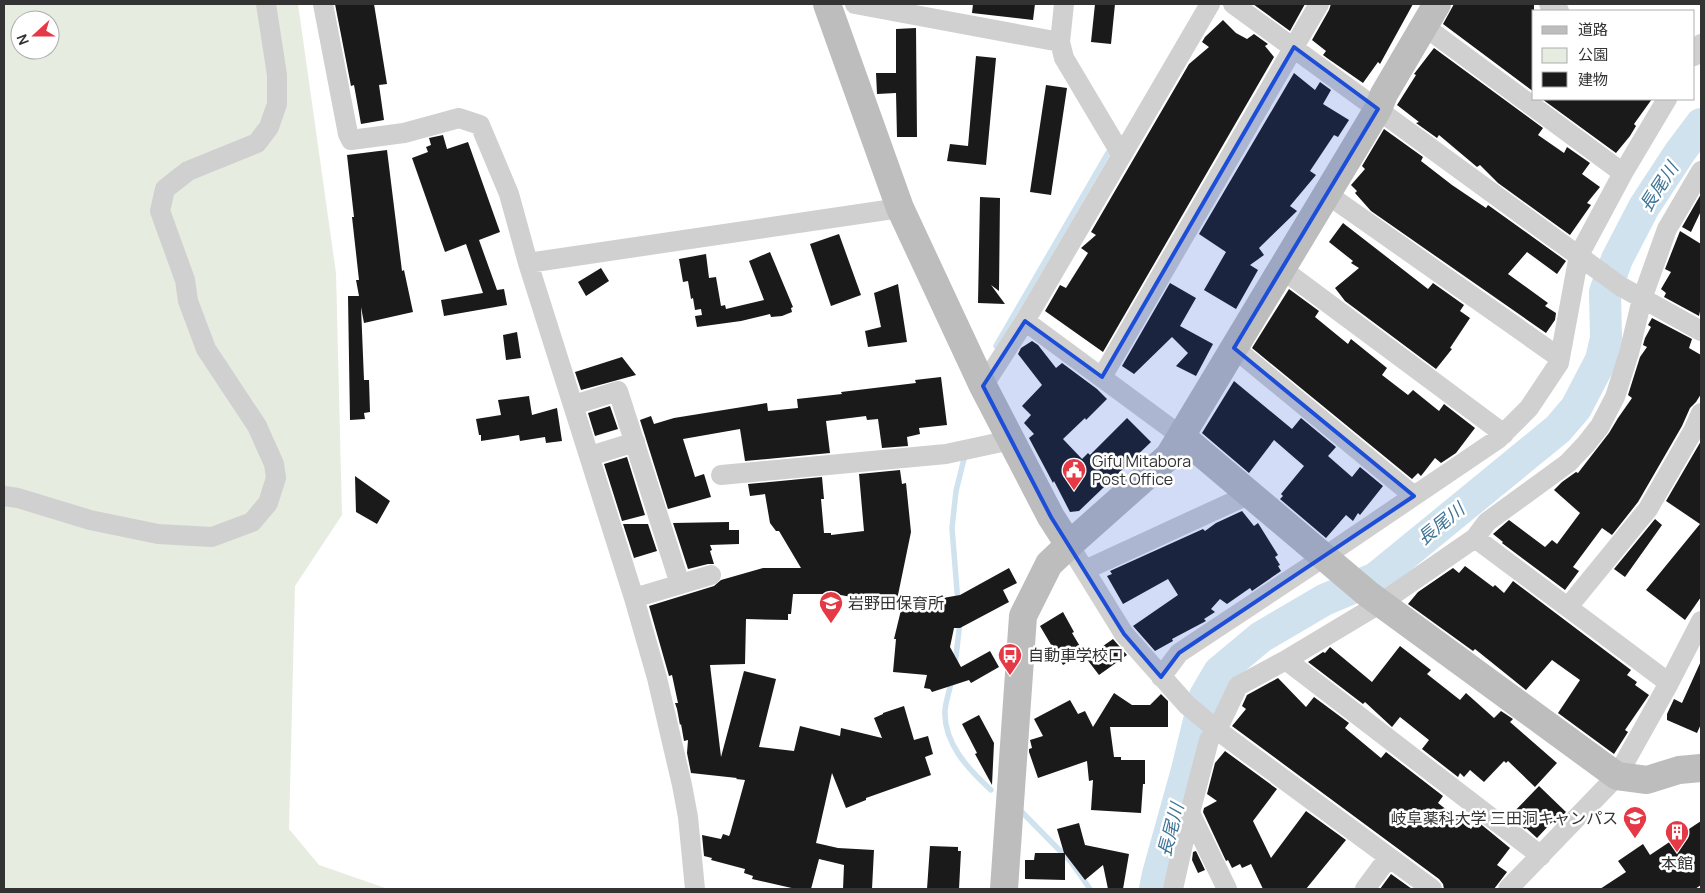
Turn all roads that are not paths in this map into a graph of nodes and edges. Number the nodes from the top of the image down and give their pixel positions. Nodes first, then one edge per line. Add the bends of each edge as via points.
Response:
1 (266, 4) edge
2 (323, 4) edge
3 (827, 4) edge
4 (855, 4) edge
5 (1064, 4) edge
6 (1210, 4) edge
7 (1233, 4) edge
8 (1319, 4) edge
9 (1431, 15) edge
10 (1060, 42) junction
11 (1294, 47) junction
12 (1532, 98) edge
13 (1534, 100) edge
14 (1666, 100) edge
15 (1378, 109) junction
16 (1122, 154) junction
17 (1701, 171) edge
18 (1623, 173) junction
19 (1327, 194) junction
20 (900, 208) junction
21 (1579, 255) junction
22 (528, 262) junction
23 (1282, 269) junction
24 (1642, 298) junction
25 (1026, 321) junction
26 (1701, 331) edge
27 (1234, 348) junction
28 (1560, 358) junction
29 (1102, 377) junction
30 (983, 386) junction
31 (574, 405) junction
32 (1701, 413) edge
33 (1504, 434) junction
34 (1181, 436) junction
35 (1011, 440) junction
36 (635, 442) junction
37 (590, 456) junction
38 (721, 474) dead end
39 (1250, 494) junction
40 (4, 496) edge
41 (1414, 496) junction
42 (1474, 538) junction
43 (1070, 545) junction
44 (1324, 557) junction
45 (1085, 570) junction
46 (711, 575) dead end
47 (680, 584) junction
48 (634, 598) junction
49 (1375, 599) junction
50 (1568, 607) junction
51 (1701, 621) edge
52 (1286, 660) junction
53 (1161, 677) junction
54 (1670, 683) junction
55 (1212, 726) junction
56 (1701, 768) edge
57 (1617, 776) junction
58 (1190, 813) junction
59 (1541, 856) junction
60 (1388, 858) junction
61 (695, 889) edge
62 (1004, 889) edge
63 (1173, 889) edge
64 (1227, 889) edge
65 (1365, 889) edge
66 (1432, 889) edge
67 (1508, 889) edge

1 - 40 street via 277,104 269,127 257,143 188,171 165,189 160,211 206,349 257,426 274,464 276,478 268,503 252,522 212,537 158,534 90,520
2 - 22 street via 351,140 404,133 459,118 480,125 509,194
3 - 20 street
4 - 10 street
5 - 10 street
6 - 16 street
7 - 11 street
8 - 11 street
9 - 12 street
9 - 15 street
10 - 16 street via 1064,58
11 - 15 street
11 - 29 street
13 - 18 street
14 - 18 street
15 - 19 street
15 - 21 street
16 - 25 street
17 - 24 street via 1668,229
18 - 21 street
19 - 23 street
19 - 28 street
20 - 22 street
20 - 30 street
21 - 24 street
21 - 28 street
22 - 31 street
23 - 27 street
23 - 33 street
24 - 26 street
24 - 42 street via 1615,397 1600,426 1568,463 1487,522
25 - 29 street
25 - 30 street
27 - 34 street
27 - 41 street
28 - 33 street via 1529,408
29 - 34 street
30 - 35 street
31 - 36 street via 618,391
31 - 37 street
32 - 50 street via 1648,509
33 - 41 street
34 - 39 street
34 - 43 street via 1169,456
35 - 38 street via 946,454
35 - 43 street
36 - 37 street
36 - 47 street
37 - 48 street
39 - 44 street
39 - 45 street
41 - 44 street
42 - 49 street
42 - 50 street
43 - 45 street
43 - 62 street via 1049,564 1023,616
44 - 49 street
44 - 53 street via 1179,653
45 - 53 street via 1124,634
46 - 47 street
47 - 48 street
48 - 61 street via 682,785
49 - 52 street
49 - 57 street
50 - 54 street
51 - 54 street
52 - 55 street via 1238,686
52 - 59 street
53 - 55 street via 1186,705
54 - 57 street
55 - 58 street
55 - 60 street
56 - 57 street via 1679,770 1647,780
57 - 59 street
58 - 63 street
58 - 64 street
59 - 67 street
60 - 65 street
60 - 66 street

